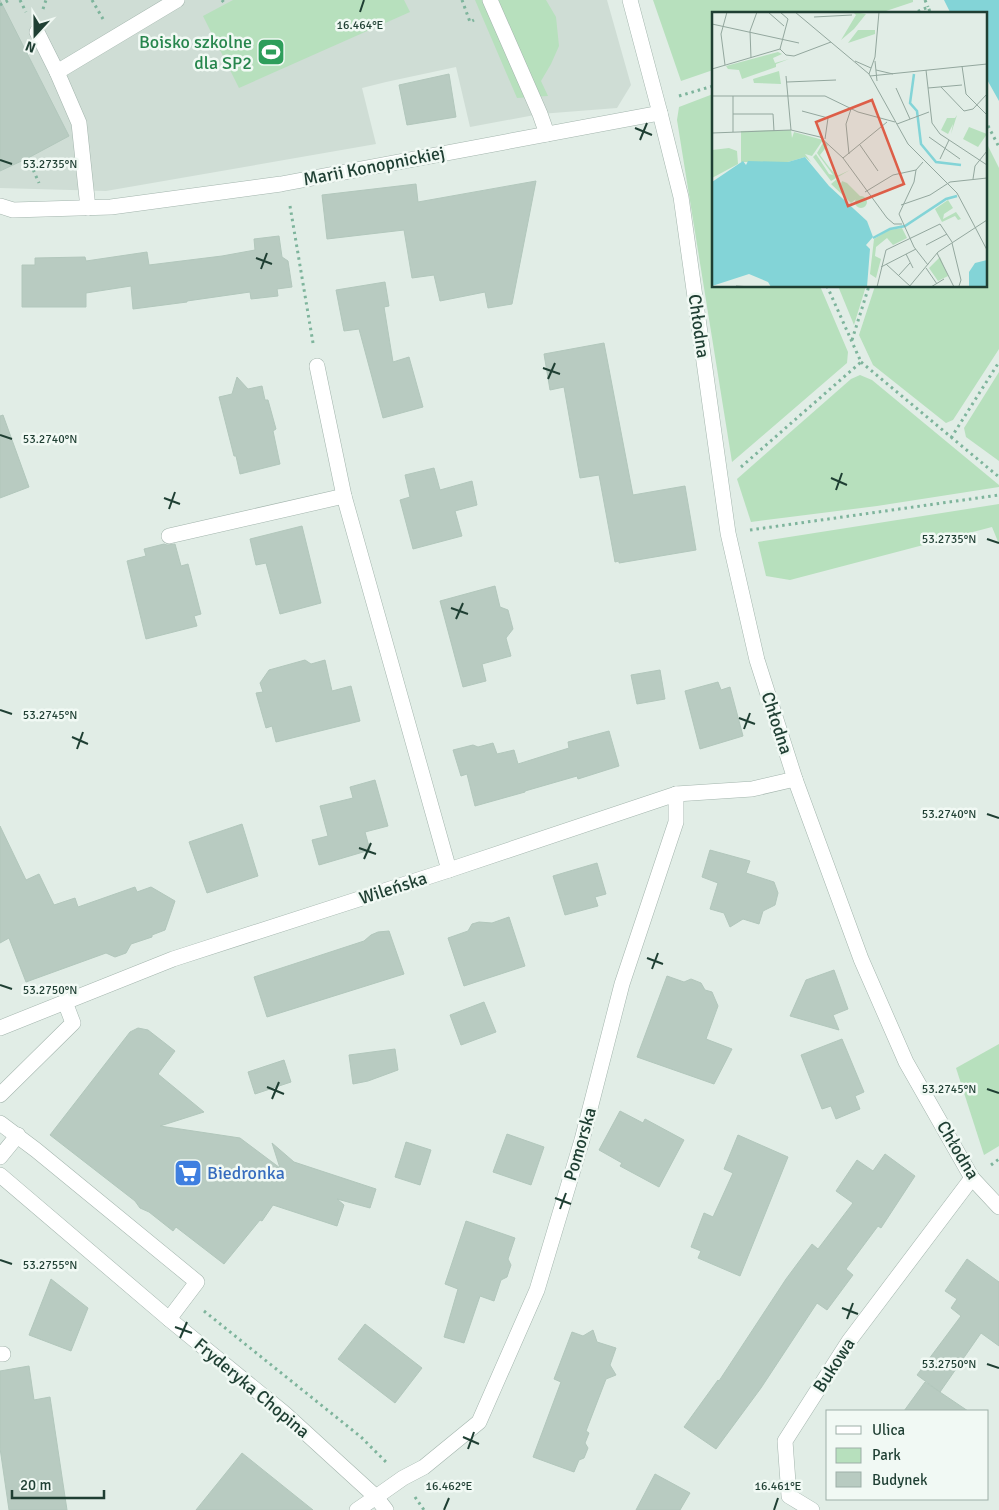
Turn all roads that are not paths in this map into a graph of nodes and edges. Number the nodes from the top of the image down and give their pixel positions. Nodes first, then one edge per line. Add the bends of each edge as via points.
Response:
1 (177, 0) edge
2 (490, 0) edge
3 (630, 0) edge
4 (37, 32) dead end
5 (57, 72) junction
6 (660, 113) junction
7 (547, 134) junction
8 (0, 206) edge
9 (88, 208) junction
10 (317, 366) road end
11 (344, 496) junction
12 (169, 536) dead end
13 (795, 779) junction
14 (676, 794) junction
15 (449, 870) junction
16 (65, 1002) junction
17 (0, 1028) edge
18 (0, 1095) edge
19 (0, 1123) edge
20 (18, 1135) junction
21 (0, 1157) edge
22 (0, 1175) edge
23 (972, 1178) junction
24 (999, 1207) edge
25 (169, 1319) junction
26 (376, 1497) junction
27 (357, 1510) edge
28 (386, 1510) edge
29 (812, 1510) edge

1 - 5 street
2 - 7 street
3 - 6 street
4 - 5 street
5 - 9 street via 79,123
6 - 7 street, Marii Konopnickiej
6 - 13 street, Chłodna via 681,197 728,533 757,660
7 - 9 street, Marii Konopnickiej via 281,184
8 - 9 street, Marii Konopnickiej via 13,210
10 - 11 street
11 - 12 street
11 - 15 street
13 - 14 street, Wileńska via 752,790
13 - 23 street, Chłodna via 861,959 906,1062
14 - 15 street, Wileńska
14 - 26 street, Pomorska via 676,822 622,984 582,1140 538,1290 479,1422 424,1467
15 - 16 street, Wileńska via 173,959
16 - 17 street, Wileńska
16 - 18 street via 73,1023
19 - 20 street
20 - 21 street
20 - 25 street via 197,1282
22 - 25 street, Fryderyka Chopina
23 - 24 street, Chłodna
23 - 29 street, Bukowa via 849,1341 785,1441 789,1496
25 - 26 street, Fryderyka Chopina via 284,1413
26 - 27 street, Pomorska
26 - 28 street, Fryderyka Chopina

